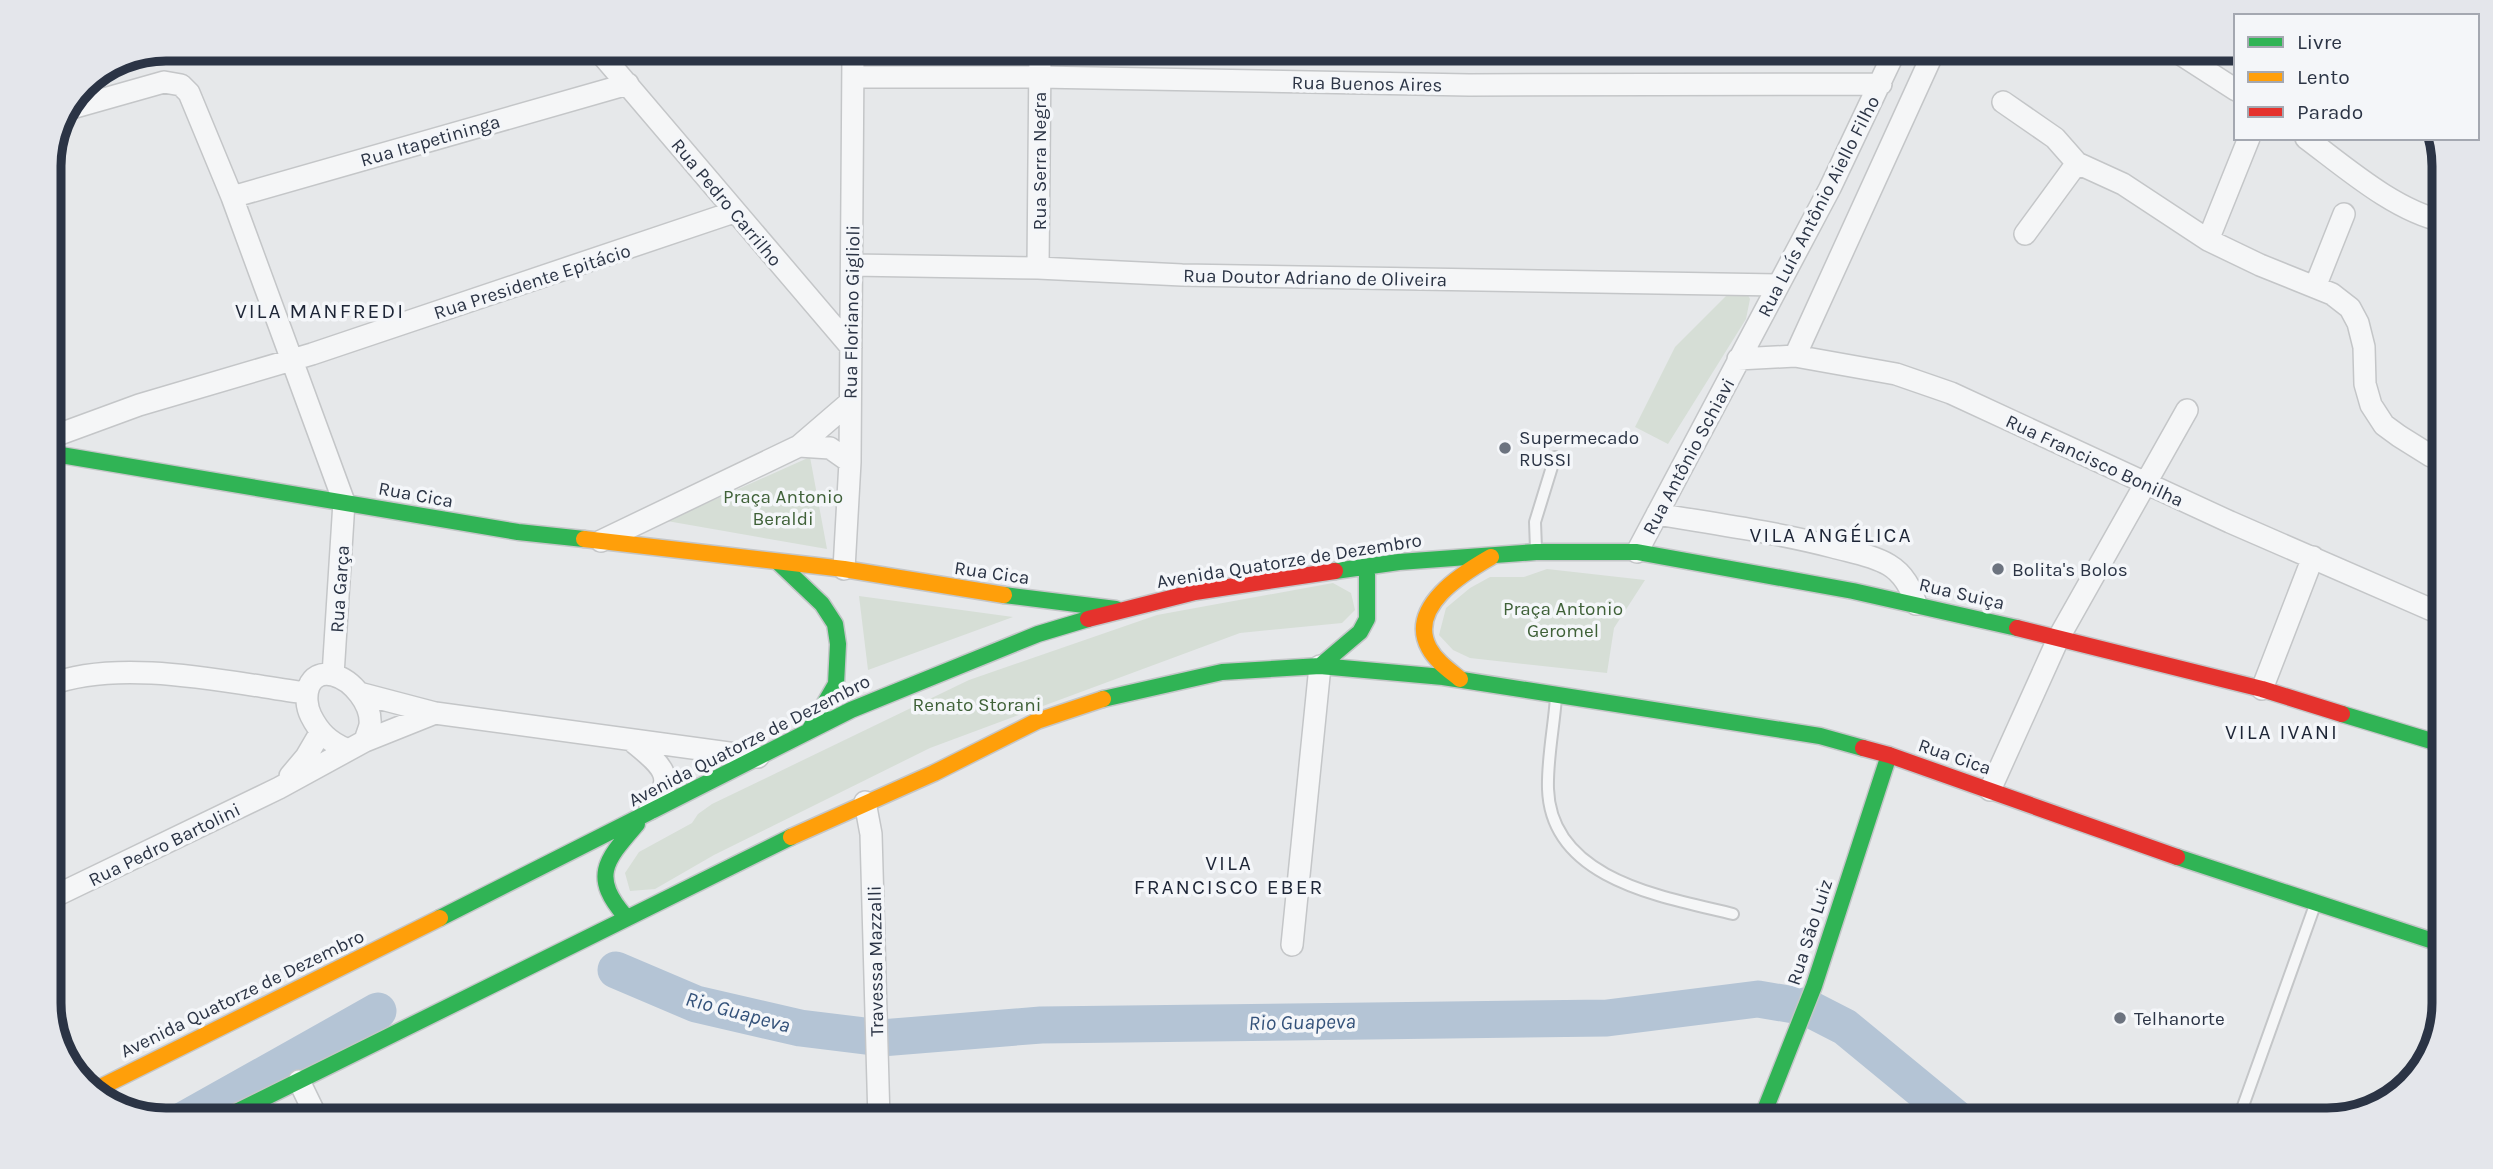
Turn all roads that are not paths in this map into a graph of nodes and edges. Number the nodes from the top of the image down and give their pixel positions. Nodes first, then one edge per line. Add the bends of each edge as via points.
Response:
1 (607, 61) edge
2 (853, 61) edge
3 (1040, 61) edge
4 (1891, 61) edge
5 (1929, 61) edge
6 (2191, 61) edge
7 (853, 77) junction
8 (1039, 77) junction
9 (628, 84) junction
10 (1881, 84) junction
11 (2234, 89) edge
12 (2003, 102) dead end
13 (81, 105) edge
14 (2248, 140) edge
15 (2308, 140) edge
16 (2077, 163) junction
17 (232, 197) junction
18 (734, 212) junction
19 (2344, 214) dead end
20 (2432, 217) edge
21 (2025, 234) dead end
22 (2208, 240) junction
23 (852, 265) junction
24 (1038, 268) junction
25 (1778, 285) junction
26 (2315, 287) junction
27 (851, 348) junction
28 (1795, 356) junction
29 (293, 359) junction
30 (1738, 359) junction
31 (849, 403) junction
32 (2187, 410) dead end
33 (61, 434) edge
34 (799, 446) junction
35 (2432, 454) edge
36 (61, 455) edge
37 (1555, 457) dead end
38 (850, 462) junction
39 (2146, 483) junction
40 (344, 502) junction
41 (1657, 514) junction
42 (601, 541) junction
43 (1536, 552) junction
44 (1637, 552) junction
45 (1465, 556) joint
46 (1493, 556) junction
47 (2313, 557) junction
48 (779, 562) junction
49 (1367, 567) junction
50 (844, 569) junction
51 (1916, 604) junction
52 (1116, 610) junction
53 (2432, 610) edge
54 (2059, 638) junction
55 (1320, 666) junction
56 (333, 675) junction
57 (1460, 679) junction
58 (61, 682) edge
59 (2262, 689) junction
60 (305, 693) junction
61 (359, 693) junction
62 (1556, 694) junction
63 (435, 713) junction
64 (810, 729) junction
65 (320, 733) junction
66 (631, 740) junction
67 (2432, 741) edge
68 (355, 745) junction
69 (1889, 755) junction
70 (760, 757) junction
71 (279, 788) junction
72 (1990, 790) junction
73 (865, 802) junction
74 (643, 817) junction
75 (61, 893) edge
76 (2315, 903) junction
77 (1734, 914) dead end
78 (626, 917) junction
79 (2432, 942) edge
80 (1292, 945) dead end
81 (299, 1081) junction
82 (103, 1086) edge
83 (244, 1108) edge
84 (312, 1108) edge
85 (878, 1108) edge
86 (1766, 1108) edge
87 (2242, 1108) edge

1 - 9 street, Rua Pedro Carrilho
2 - 7 street, Rua Floriano Giglioli
3 - 8 street, Rua Serra Negra
4 - 10 street, Rua Luís Antônio Aiello Filho
5 - 28 street
6 - 11 street
7 - 8 street, Rua Buenos Aires
7 - 23 street, Rua Floriano Giglioli
8 - 10 street, Rua Buenos Aires via 1469,85
8 - 24 street, Rua Serra Negra
9 - 17 street, Rua Itapetininga
9 - 18 street, Rua Pedro Carrilho
10 - 25 street, Rua Luís Antônio Aiello Filho
12 - 16 street via 2047,132
13 - 17 street via 164,82 181,85 189,93
14 - 22 street
15 - 20 street via 2385,195
16 - 21 street
16 - 22 street via 2123,184
17 - 29 street
18 - 27 street, Rua Pedro Carrilho
18 - 29 street, Rua Presidente Epitácio
19 - 26 street
22 - 26 street
23 - 24 street, Rua Doutor Adriano de Oliveira
23 - 27 street, Rua Floriano Giglioli
24 - 25 street, Rua Doutor Adriano de Oliveira via 1182,275
25 - 30 street, Rua Luís Antônio Aiello Filho
26 - 35 street via 2350,308 2358,323 2365,384 2384,425
27 - 31 street, Rua Floriano Giglioli
28 - 30 street, Rua Francisco Bonilha
28 - 39 street, Rua Francisco Bonilha via 1896,374
29 - 33 street, Rua Presidente Epitácio
29 - 40 street
30 - 41 street, Rua Antônio Schiavi
31 - 34 street
31 - 38 street, Rua Floriano Giglioli
32 - 39 street
34 - 38 street via 830,447
34 - 42 street
36 - 40 main road, Rua Cica
37 - 43 lane via 1535,522
38 - 50 street, Rua Floriano Giglioli
39 - 47 street, Rua Francisco Bonilha
39 - 54 street
40 - 42 main road, Rua Cica via 518,532
40 - 56 street, Rua Garça
41 - 44 street, Rua Antônio Schiavi
41 - 51 street via 1871,557 1903,576
42 - 48 main road, Rua Cica
43 - 44 main road, Rua Suiça
43 - 46 main road, Rua Suiça
44 - 51 main road, Rua Suiça
45 - 46 main road, Rua Suiça
45 - 49 main road, Avenida Quatorze de Dezembro
46 - 57 main road via 1463,572 1430,608 1426,621 1426,640
47 - 53 street, Rua Francisco Bonilha
47 - 59 street
48 - 50 main road, Rua Cica
48 - 64 main road via 822,604 837,634 836,684
49 - 52 main road, Avenida Quatorze de Dezembro via 1195,592
49 - 55 main road via 1367,619 1360,632
50 - 52 main road, Rua Cica
51 - 54 main road, Rua Suiça
52 - 64 main road, Avenida Quatorze de Dezembro via 1038,634
54 - 59 main road, Rua Suiça
54 - 72 street
55 - 57 main road, Rua Cica
55 - 73 main road via 1222,672 1119,694 1037,721
55 - 80 street
56 - 60 street via 320,676
56 - 61 street
57 - 62 main road, Rua Cica
58 - 60 street via 131,673
59 - 67 main road, Rua Suiça
60 - 65 street
61 - 63 street
61 - 68 street via 369,711 370,726
62 - 69 main road, Rua Cica via 1820,736
62 - 77 lane via 1548,790 1555,825 1580,858 1616,881
63 - 66 street
63 - 68 street, Rua Pedro Bartolini
64 - 70 main road, Avenida Quatorze de Dezembro
65 - 68 street via 333,744
65 - 71 street, Rua Pedro Bartolini
66 - 70 street
66 - 74 street via 666,776 662,797
68 - 71 street, Rua Pedro Bartolini
69 - 72 main road, Rua Cica
69 - 86 main road, Rua São Luiz via 1814,986
70 - 74 main road, Avenida Quatorze de Dezembro
71 - 75 street, Rua Pedro Bartolini
72 - 76 main road, Rua Cica
73 - 78 main road
73 - 85 street, Travessa Mazzalli via 871,834
74 - 78 main road via 612,854 604,876 608,897
74 - 82 main road, Avenida Quatorze de Dezembro
76 - 79 main road, Rua Cica
76 - 87 lane
78 - 81 main road
81 - 83 main road
81 - 84 street

